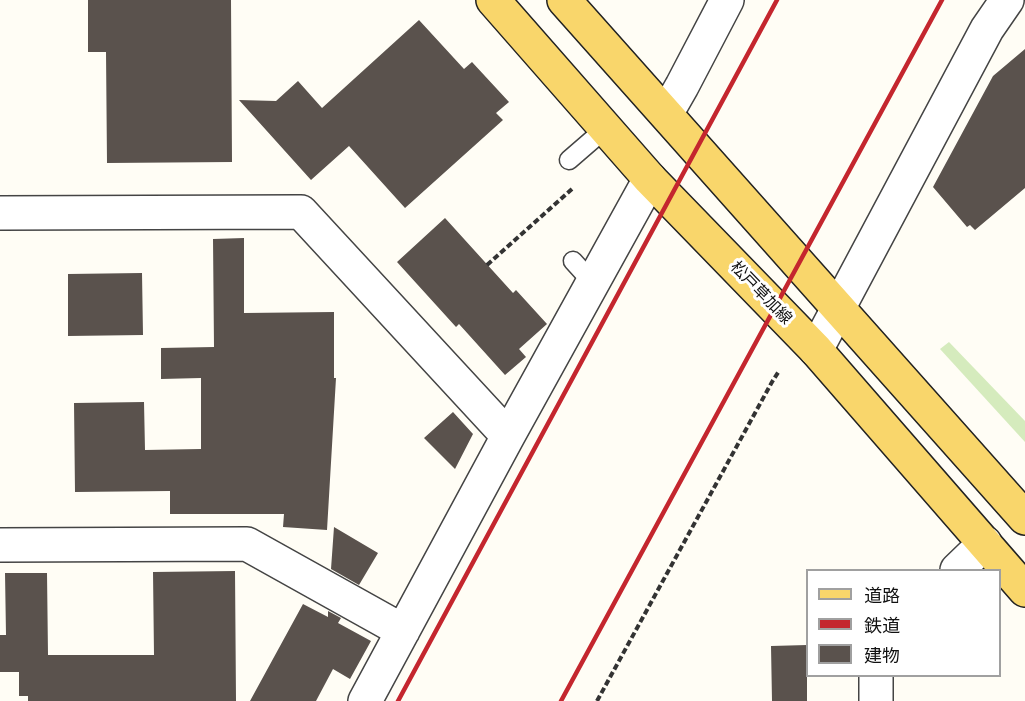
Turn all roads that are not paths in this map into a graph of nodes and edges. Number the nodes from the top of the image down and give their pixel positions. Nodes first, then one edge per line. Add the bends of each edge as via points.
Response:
1 (492, 0) edge
2 (564, 0) edge
3 (727, 0) edge
4 (1007, 0) edge
5 (666, 114) junction
6 (606, 128) junction
7 (569, 160) dead end
8 (650, 178) junction
9 (0, 213) edge
10 (838, 308) junction
11 (816, 350) junction
12 (508, 436) junction
13 (1025, 518) edge
14 (985, 543) junction
15 (0, 545) edge
16 (958, 569) edge
17 (1025, 590) edge
18 (403, 631) junction
19 (876, 677) edge
20 (366, 701) edge
21 (876, 701) edge

1 - 6 main road, 松戸草加線
2 - 5 main road
3 - 5 street
4 - 10 street via 987,29
5 - 10 main road
6 - 7 lane
6 - 8 main road, 松戸草加線
8 - 11 main road, 松戸草加線
8 - 12 street via 583,272
9 - 12 street via 301,212
10 - 11 street
10 - 13 main road
11 - 14 main road, 松戸草加線
12 - 18 street
14 - 16 street
14 - 17 main road, 松戸草加線
15 - 18 street via 247,544
18 - 20 street
19 - 21 street

